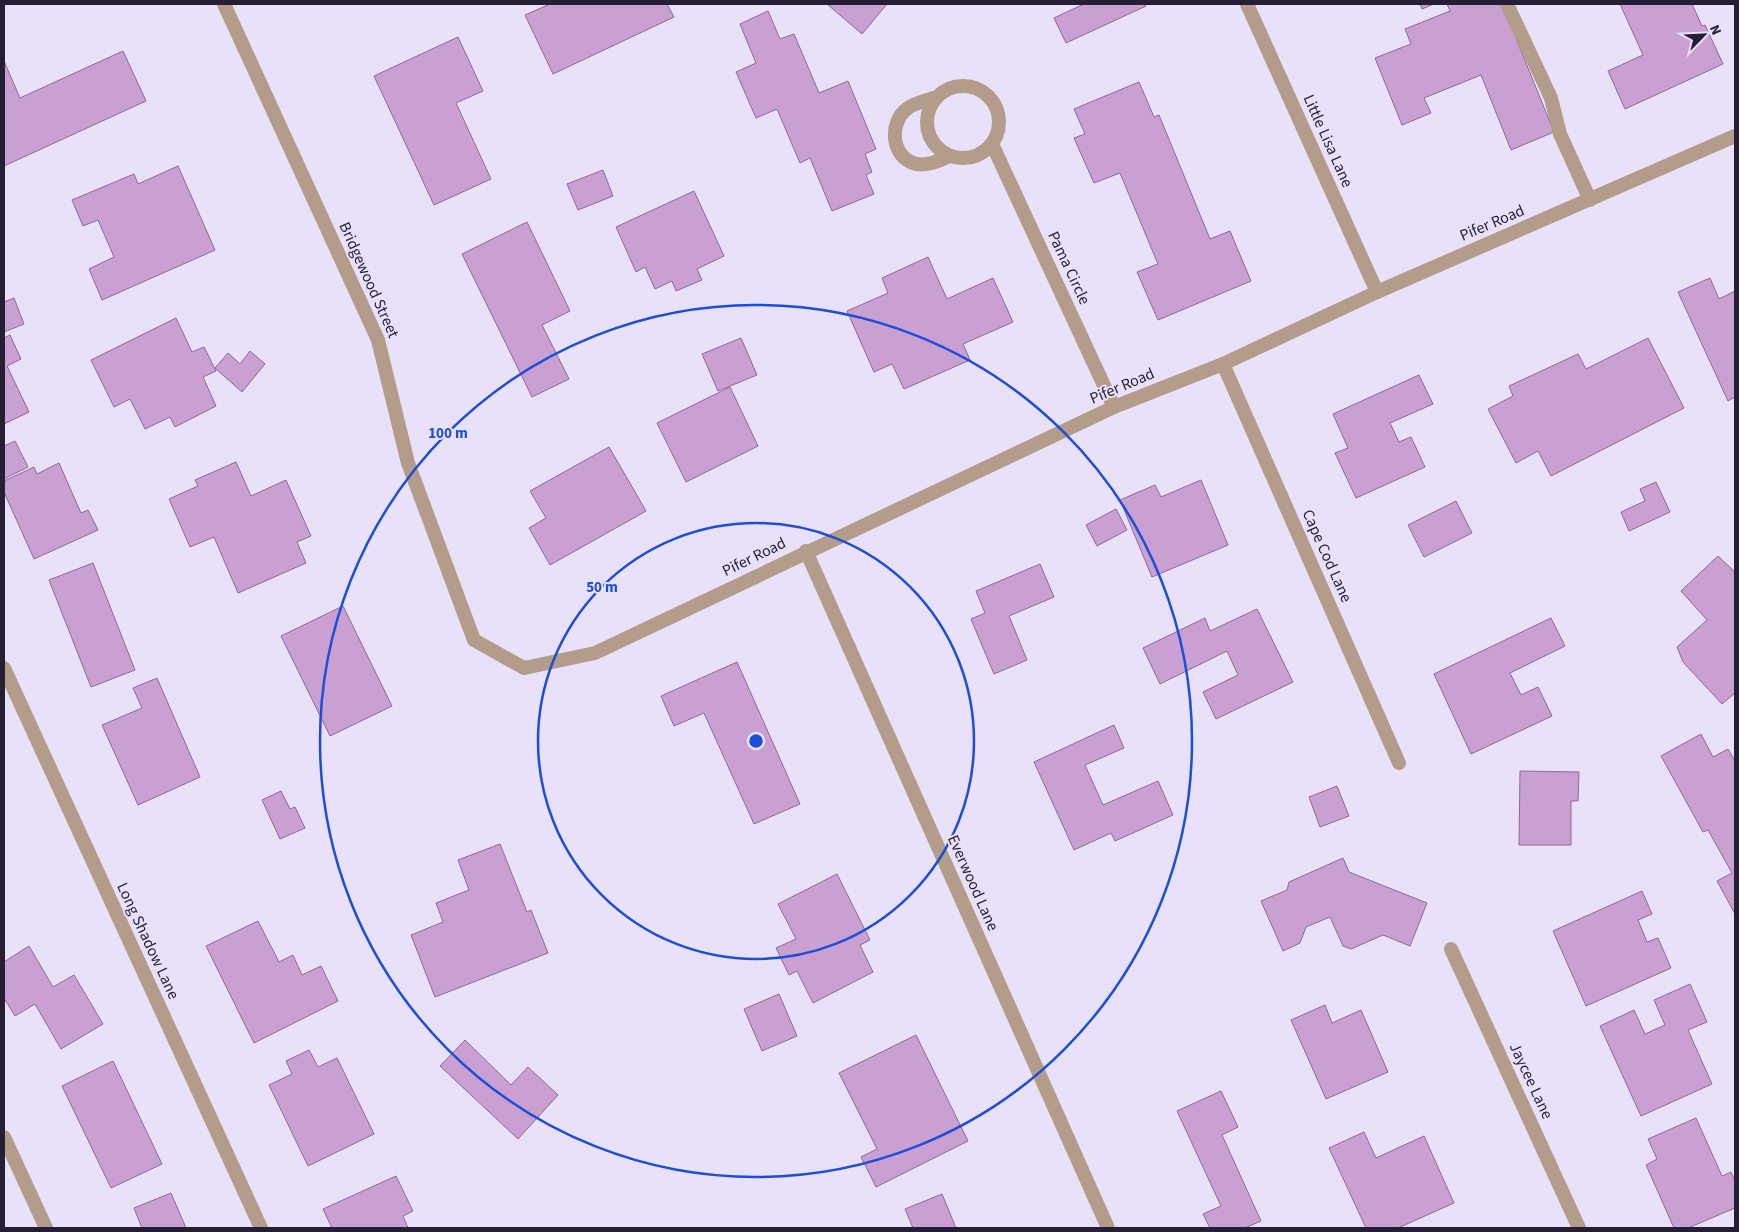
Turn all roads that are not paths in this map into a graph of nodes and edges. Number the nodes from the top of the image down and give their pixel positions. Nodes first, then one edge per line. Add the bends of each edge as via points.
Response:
1 (224, 4) edge
2 (1247, 4) edge
3 (1508, 4) edge
4 (937, 97) junction
5 (1735, 136) edge
6 (992, 144) junction
7 (950, 156) junction
8 (1590, 200) junction
9 (1377, 292) junction
10 (1223, 364) junction
11 (1114, 407) junction
12 (806, 551) junction
13 (4, 668) edge
14 (524, 668) joint
15 (1399, 763) dead end
16 (1451, 949) dead end
17 (4, 1137) edge
18 (46, 1228) edge
19 (261, 1228) edge
20 (1108, 1228) edge
21 (1579, 1228) edge

1 - 14 street, Bridgewood Street via 378,340 408,463 474,640
2 - 9 street, Little Lisa Lane
3 - 8 street
4 - 6 street via 959,86 971,87 992,100 997,110 997,133
4 - 7 street via 928,113 928,131 936,146
4 - 7 street via 907,109 895,131 896,148 904,159 917,164 930,164
5 - 8 street, Pifer Road
6 - 7 street via 973,157
6 - 11 street, Pama Circle
8 - 9 street, Pifer Road
9 - 10 street, Pifer Road
10 - 11 street, Pifer Road
10 - 15 street, Cape Cod Lane
11 - 12 street, Pifer Road
12 - 14 street, Pifer Road via 595,653
12 - 20 street, Everwood Lane
13 - 19 street, Long Shadow Lane
16 - 21 street, Jaycee Lane
17 - 18 street

